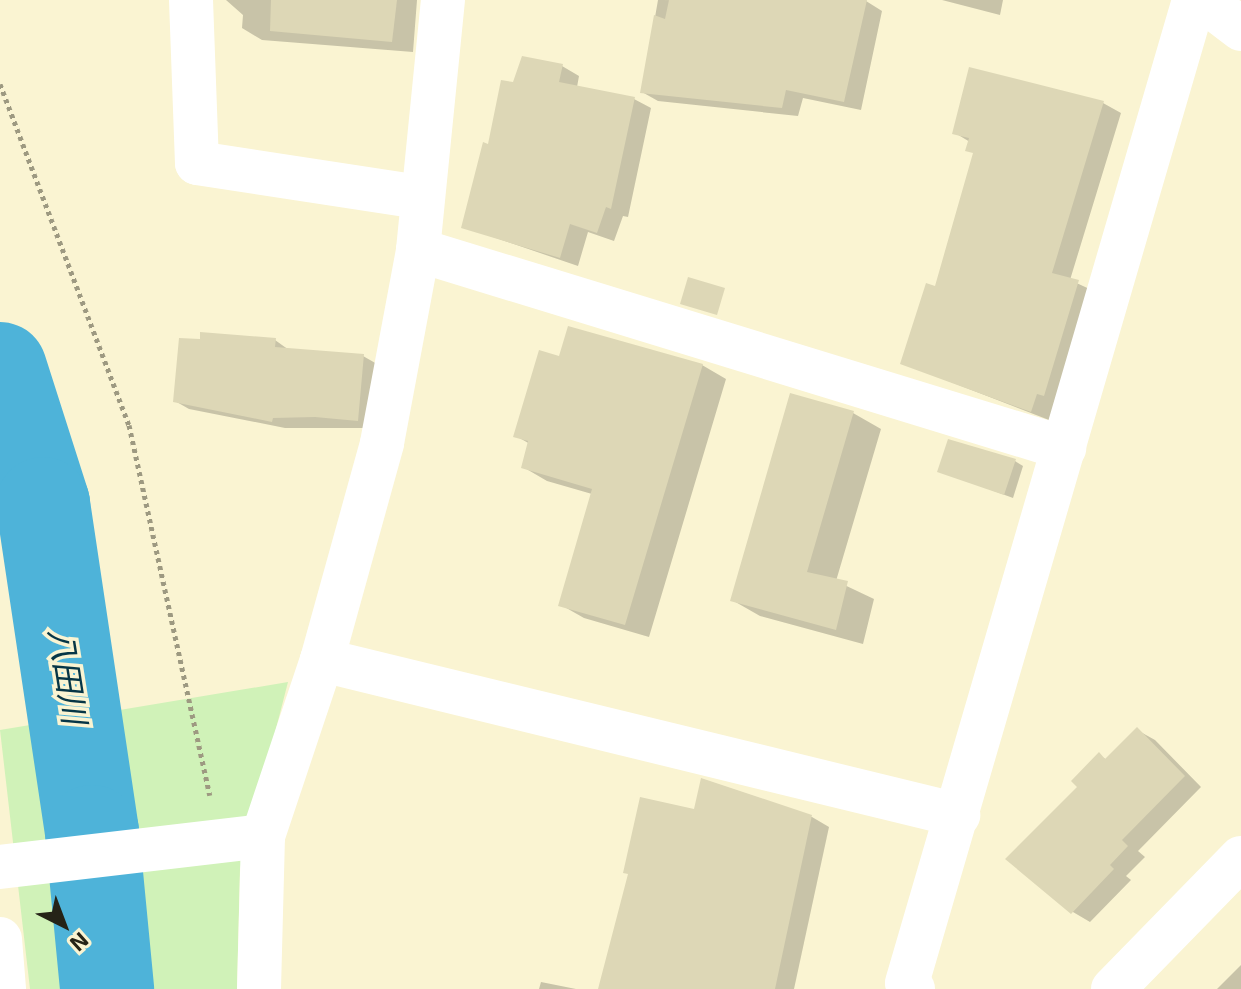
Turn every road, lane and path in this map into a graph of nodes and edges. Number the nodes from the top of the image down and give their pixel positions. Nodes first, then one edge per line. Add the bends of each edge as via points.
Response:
1 (191, 0) edge
2 (443, 0) edge
3 (1194, 0) edge
4 (1203, 0) edge
5 (1241, 29) edge
6 (0, 84) edge
7 (419, 197) junction
8 (418, 250) junction
9 (1064, 448) junction
10 (322, 660) junction
11 (958, 815) junction
12 (263, 836) junction
13 (1241, 858) edge
14 (10, 865) edge
15 (0, 939) edge
16 (4, 989) edge
17 (259, 989) edge
18 (913, 989) edge
19 (1113, 989) edge

1 - 7 street via 197,163
2 - 7 street
3 - 9 street
4 - 5 street
6 - 12 path via 129,425 210,796
7 - 8 street
8 - 9 street
8 - 10 street via 382,443
9 - 11 street
10 - 11 street
10 - 12 street
11 - 18 street via 907,983
12 - 14 street
12 - 17 street
13 - 19 street
15 - 16 street

